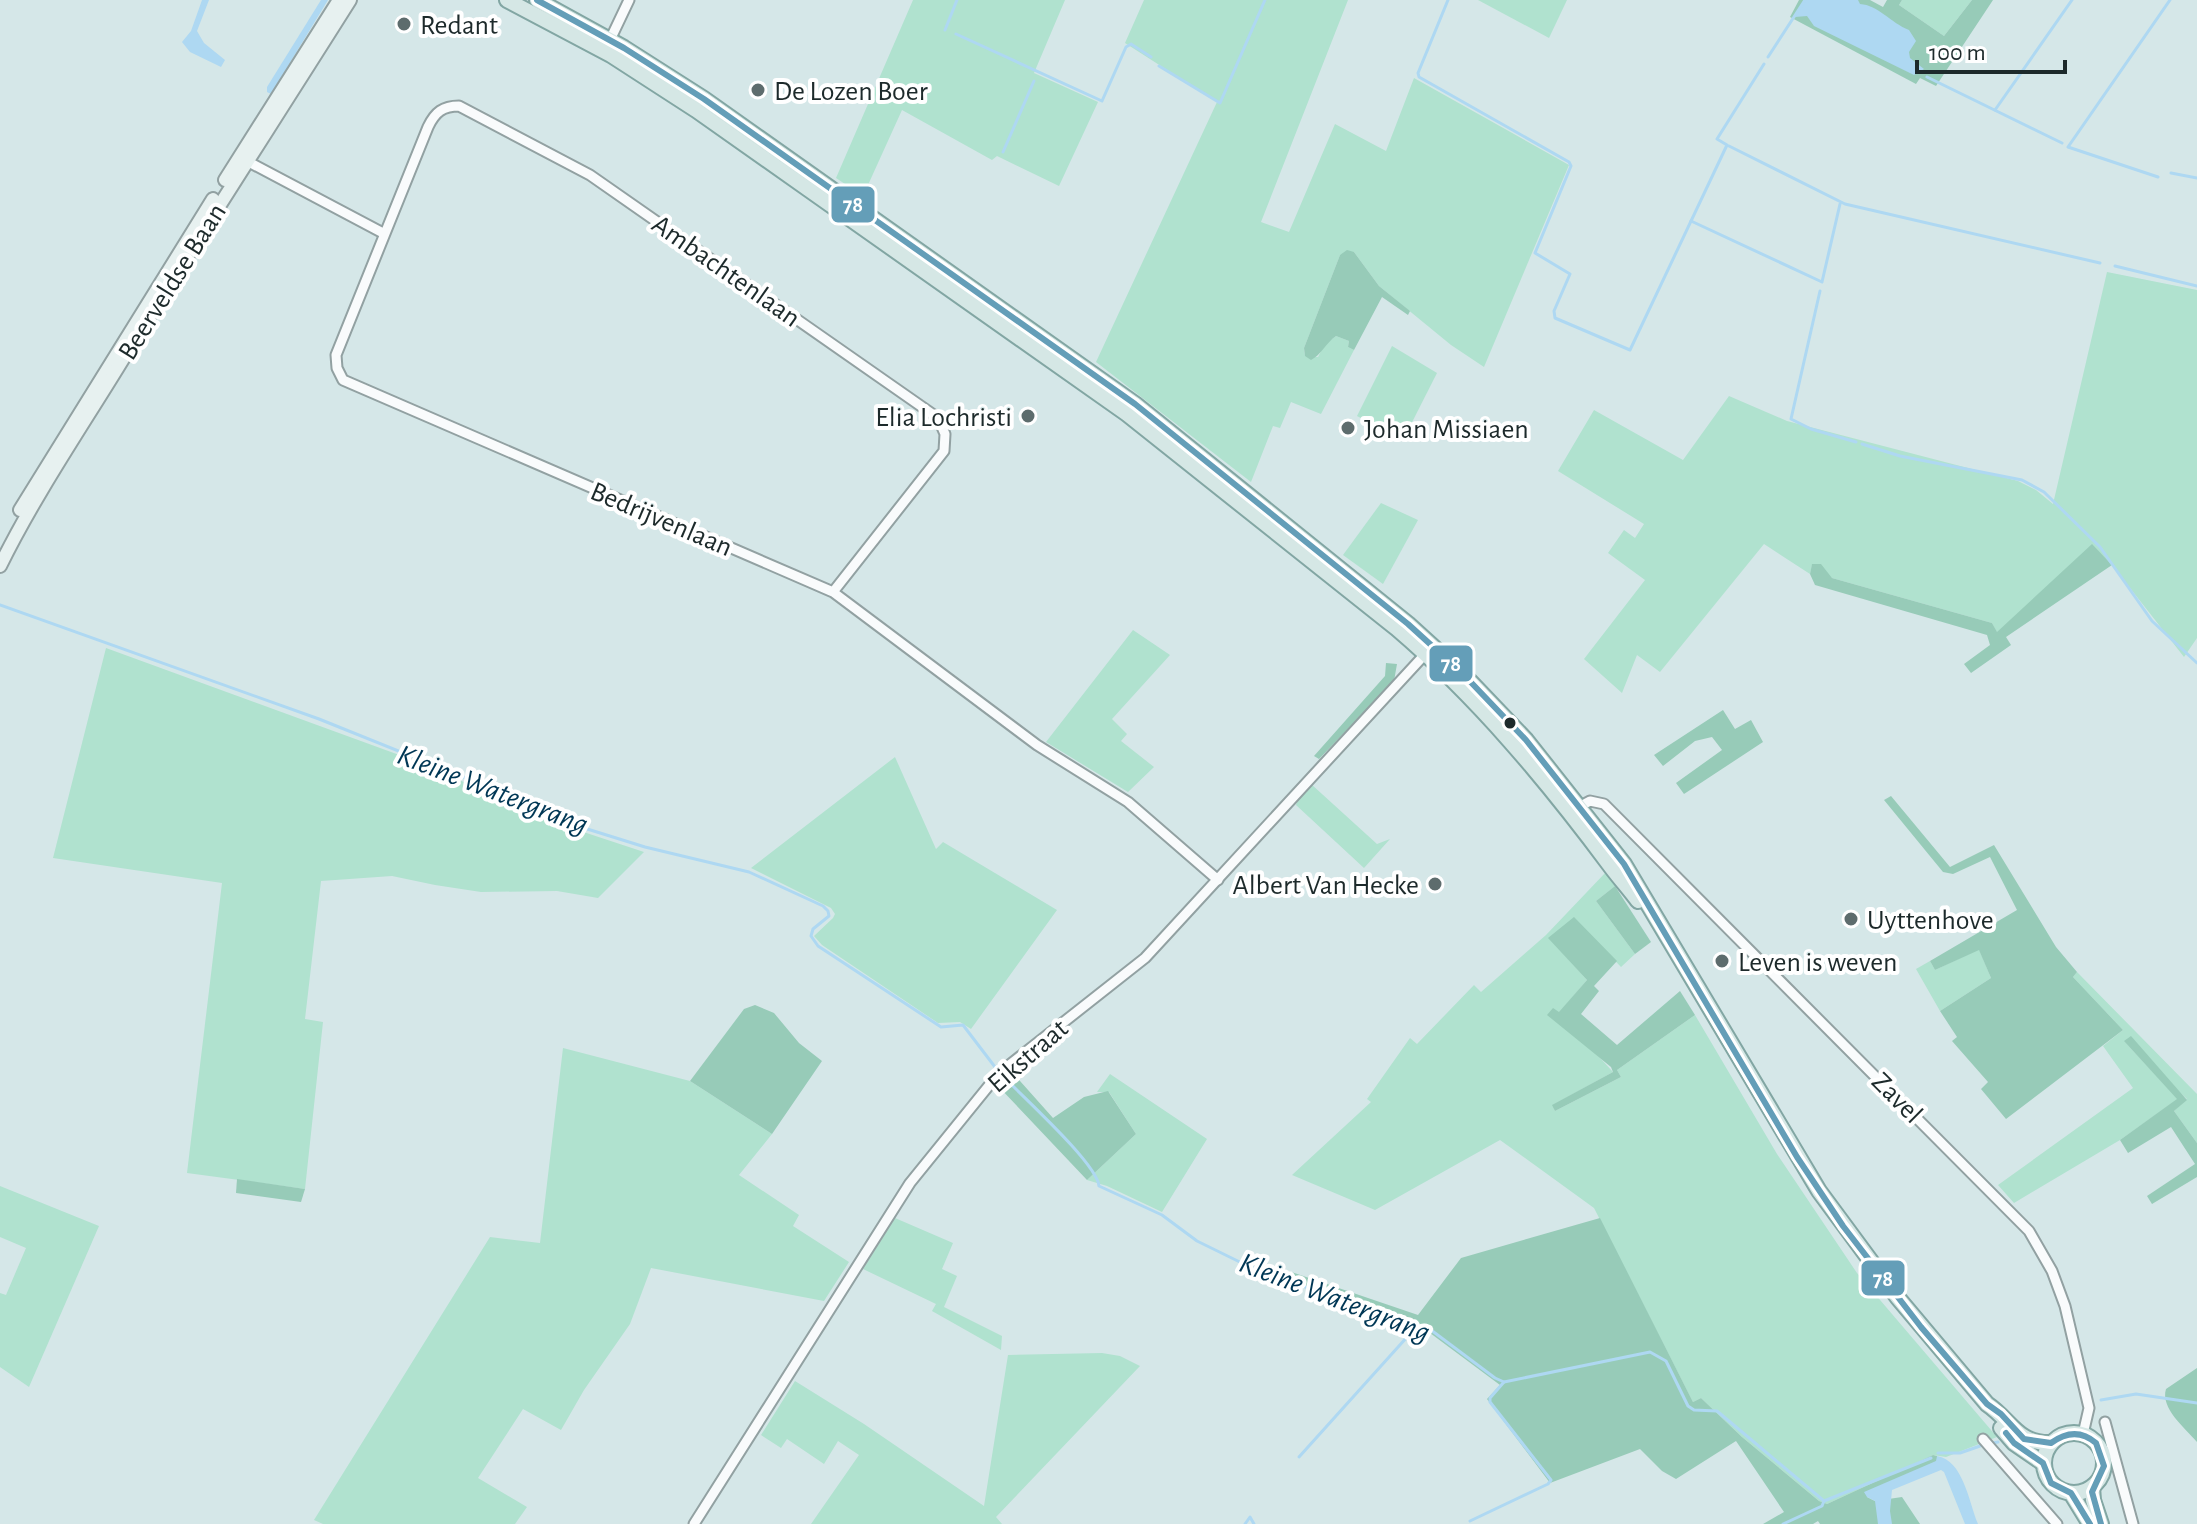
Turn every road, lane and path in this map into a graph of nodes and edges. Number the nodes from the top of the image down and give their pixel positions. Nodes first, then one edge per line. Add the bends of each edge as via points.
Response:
1 (339, 0) edge
2 (350, 0) edge
3 (507, 0) edge
4 (537, 0) edge
5 (629, 0) edge
6 (610, 40) junction
7 (244, 159) junction
8 (383, 233) junction
9 (0, 547) edge
10 (0, 566) edge
11 (833, 592) junction
12 (1430, 650) junction
13 (1575, 809) junction
14 (1613, 813) junction
15 (1590, 827) junction
16 (1218, 880) junction
17 (1987, 1404) junction
18 (2105, 1422) dead end
19 (2083, 1434) junction
20 (1983, 1439) dead end
21 (2051, 1443) junction
22 (2043, 1463) junction
23 (2092, 1487) junction
24 (2071, 1493) junction
25 (694, 1524) edge
26 (2057, 1524) edge
27 (2090, 1524) edge
28 (2101, 1524) edge
29 (2133, 1524) edge

1 - 7 main road, Beerveldse Baan
2 - 7 main road, Beerveldse Baan
3 - 12 main road via 611,55 696,110 1127,414
4 - 6 main road
5 - 6 street
6 - 12 main road via 704,99 1135,404
7 - 8 street
7 - 9 main road, Beerveldse Baan via 47,464
7 - 10 main road, Beerveldse Baan
8 - 11 street, Bedrijvenlaan via 336,355 343,380
8 - 11 street, Ambachtenlaan via 432,117 459,106 590,175 938,418 945,434 944,451
11 - 16 street, Bedrijvenlaan via 1037,745 1128,802
12 - 13 main road
12 - 16 street, Eikstraat
13 - 14 street via 1596,801
13 - 15 main road
14 - 15 street
14 - 19 street, Zavel via 2029,1231 2065,1306 2089,1408
15 - 17 main road via 1666,936 1843,1226
16 - 25 street, Eikstraat via 1145,958 1008,1066 982,1094 910,1183
17 - 21 main road via 2024,1439
17 - 22 main road via 2014,1443
18 - 29 street
19 - 21 main road via 2062,1435
19 - 23 main road via 2096,1443 2103,1458 2102,1474
20 - 26 street
21 - 22 main road
22 - 24 main road via 2051,1483
23 - 24 main road
23 - 28 main road
24 - 27 main road

